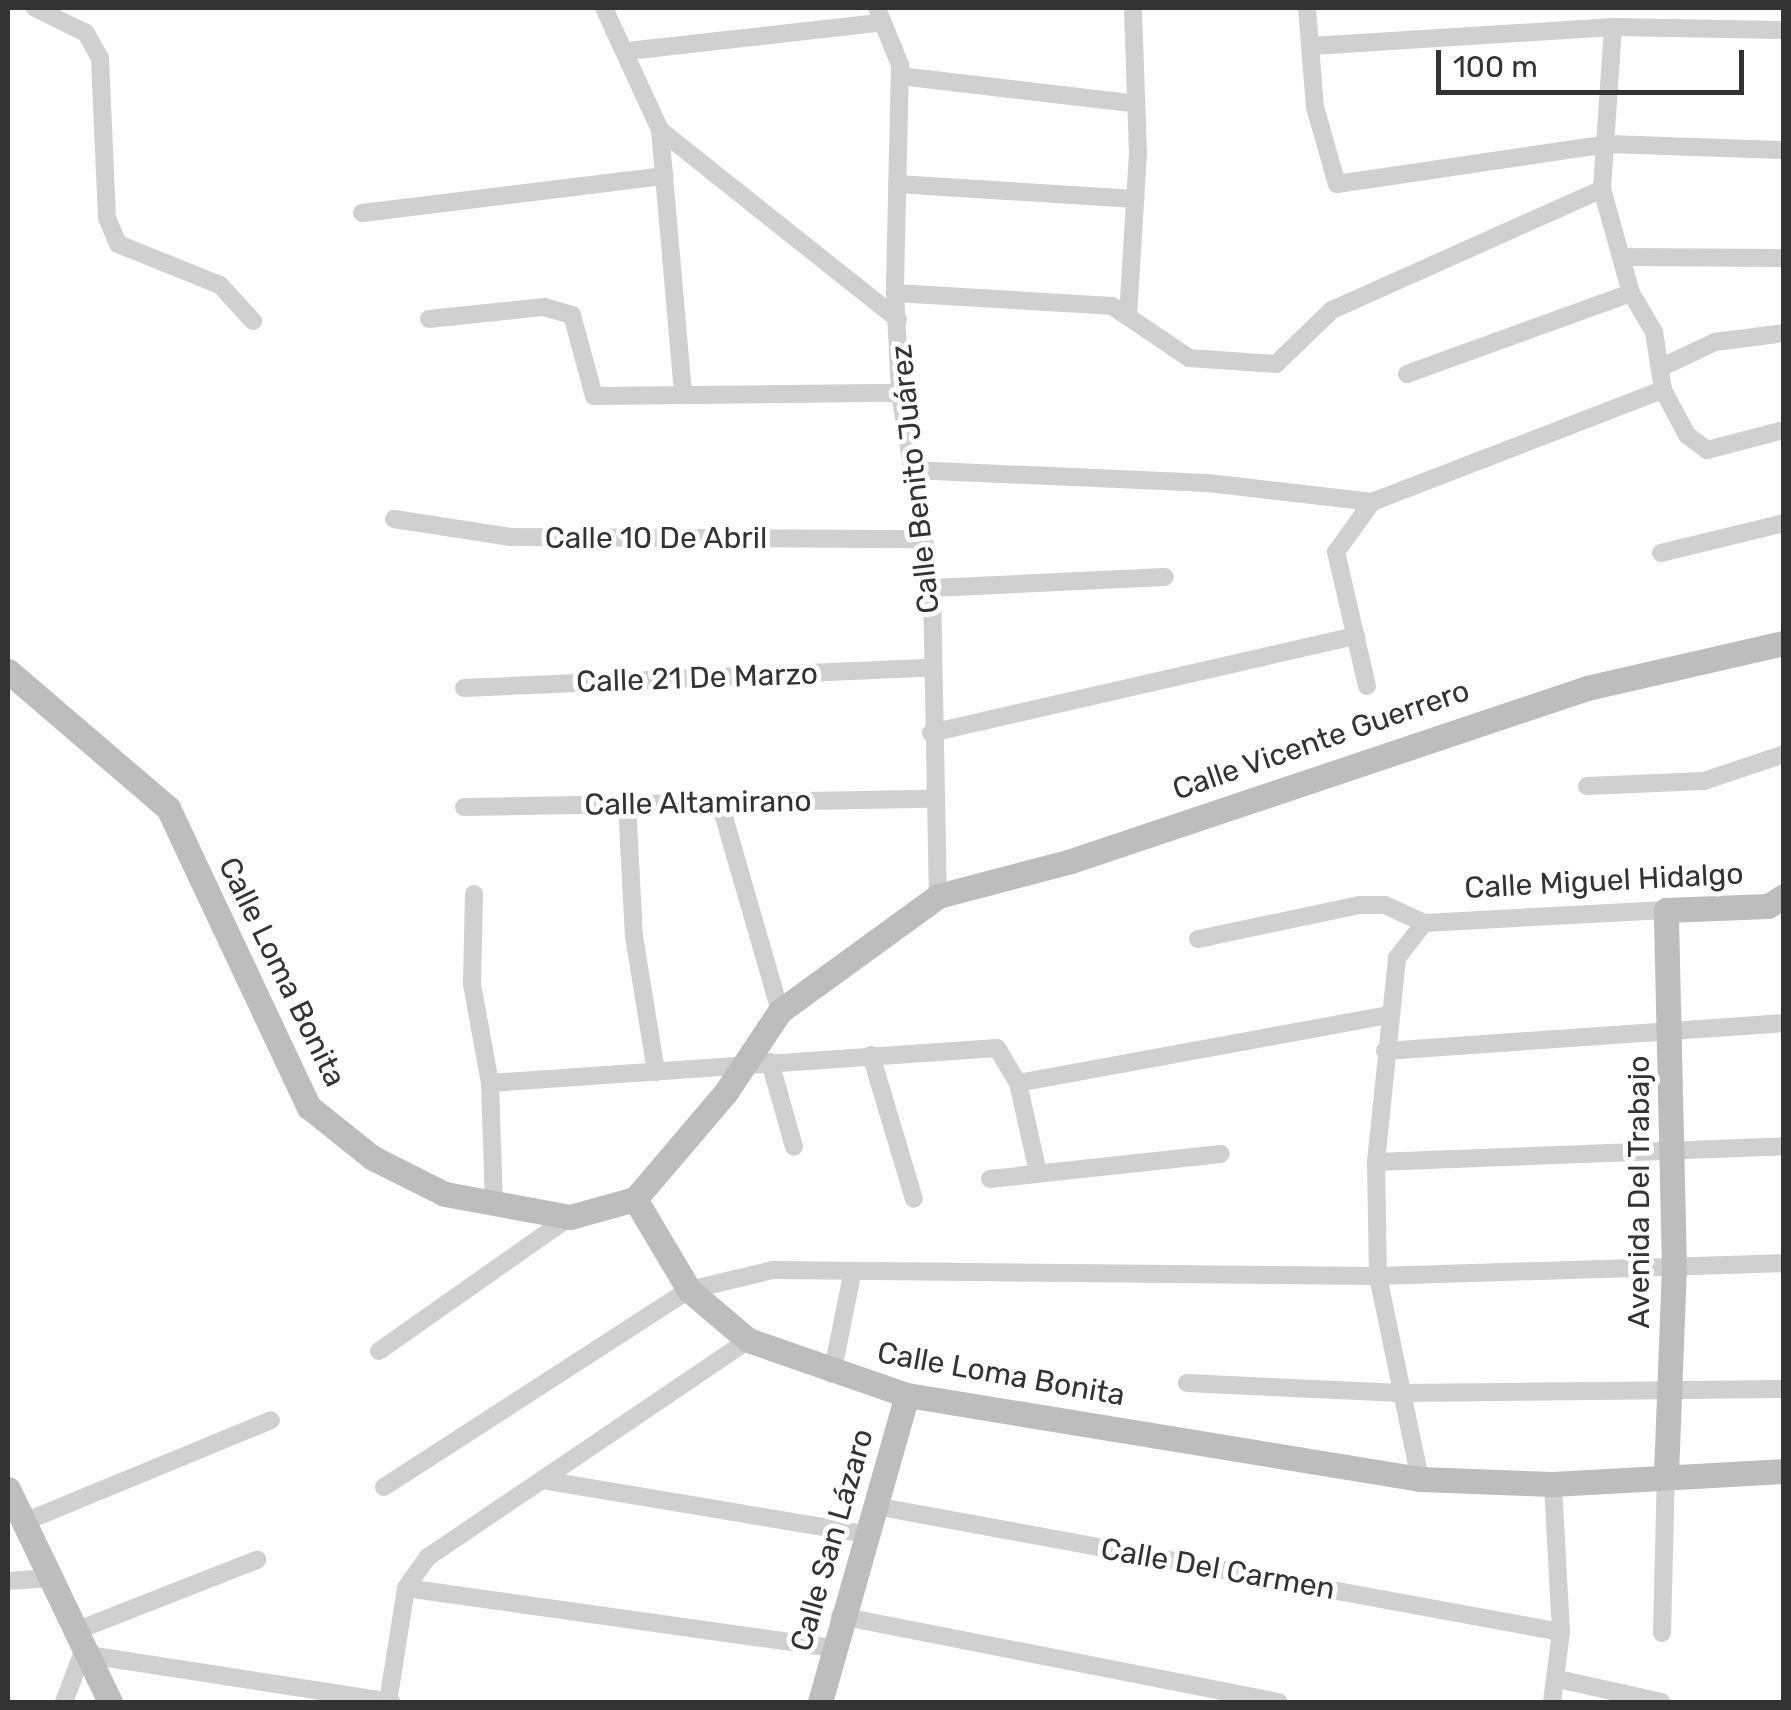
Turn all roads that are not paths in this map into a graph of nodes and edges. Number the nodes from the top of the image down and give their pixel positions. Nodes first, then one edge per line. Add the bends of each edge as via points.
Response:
1 (35, 8) edge
2 (604, 8) edge
3 (1133, 8) edge
4 (1308, 8) edge
5 (877, 15) edge
6 (1613, 28) junction
7 (1784, 30) edge
8 (1312, 46) junction
9 (628, 50) junction
10 (900, 76) junction
11 (1131, 103) junction
12 (660, 130) junction
13 (1610, 144) junction
14 (1784, 150) edge
15 (664, 176) junction
16 (897, 184) junction
17 (1602, 189) junction
18 (1136, 199) junction
19 (362, 213) dead end
20 (1621, 257) junction
21 (1784, 258) edge
22 (895, 293) junction
23 (1631, 293) junction
24 (1128, 316) junction
25 (428, 319) dead end
26 (898, 319) junction
27 (253, 321) dead end
28 (1784, 333) edge
29 (1662, 368) junction
30 (1407, 374) dead end
31 (1662, 390) junction
32 (900, 392) junction
33 (683, 394) junction
34 (1784, 430) edge
35 (910, 470) junction
36 (1372, 502) junction
37 (394, 520) dead end
38 (1784, 522) edge
39 (919, 540) junction
40 (1661, 553) dead end
41 (1166, 578) dead end
42 (932, 588) junction
43 (1356, 636) junction
44 (1784, 644) edge
45 (931, 668) junction
46 (8, 671) edge
47 (1367, 686) dead end
48 (464, 688) dead end
49 (931, 733) junction
50 (1784, 754) edge
51 (1587, 786) dead end
52 (932, 799) junction
53 (720, 803) junction
54 (627, 804) junction
55 (464, 808) dead end
56 (474, 894) dead end
57 (938, 896) junction
58 (1784, 896) edge
59 (1666, 910) junction
60 (1424, 923) junction
61 (1198, 939) dead end
62 (780, 1011) junction
63 (1390, 1016) junction
64 (1784, 1024) edge
65 (1672, 1030) junction
66 (1386, 1051) junction
67 (871, 1055) junction
68 (770, 1062) junction
69 (738, 1064) junction
70 (656, 1072) junction
71 (490, 1083) junction
72 (1018, 1083) junction
73 (1784, 1146) edge
74 (794, 1147) dead end
75 (1672, 1148) junction
76 (1221, 1154) dead end
77 (1376, 1162) junction
78 (1037, 1168) junction
79 (990, 1179) dead end
80 (635, 1199) junction
81 (914, 1199) dead end
82 (494, 1203) junction
83 (570, 1217) junction
84 (1784, 1263) edge
85 (1674, 1270) junction
86 (852, 1275) junction
87 (1378, 1276) junction
88 (689, 1290) junction
89 (748, 1340) junction
90 (379, 1351) dead end
91 (832, 1374) junction
92 (1188, 1383) dead end
93 (1784, 1389) edge
94 (1396, 1393) junction
95 (907, 1395) junction
96 (1670, 1396) junction
97 (272, 1420) dead end
98 (1784, 1471) edge
99 (1666, 1474) junction
100 (1420, 1478) junction
101 (542, 1480) junction
102 (1553, 1484) junction
103 (384, 1487) dead end
104 (8, 1489) edge
105 (875, 1506) junction
106 (24, 1522) junction
107 (865, 1534) junction
108 (256, 1560) dead end
109 (52, 1578) junction
110 (8, 1581) edge
111 (406, 1588) junction
112 (840, 1616) junction
113 (1560, 1632) junction
114 (1662, 1632) dead end
115 (78, 1642) junction
116 (834, 1648) junction
117 (1558, 1679) junction
118 (64, 1702) edge
119 (110, 1702) edge
120 (389, 1702) edge
121 (820, 1702) edge
122 (1280, 1702) edge
123 (1552, 1702) edge
124 (1661, 1702) edge

1 - 27 street via 86,32 100,58 107,218 118,244 220,285
2 - 9 street
3 - 11 street
4 - 8 street
5 - 9 street
5 - 10 street, Calle Benito Juárez
6 - 7 street
6 - 8 street
6 - 13 street
8 - 13 street via 1315,107 1337,184
9 - 12 street
10 - 11 street
10 - 16 street, Calle Benito Juárez
11 - 18 street
12 - 15 street
12 - 26 street
13 - 14 street
13 - 17 street
15 - 19 street
15 - 33 street
16 - 18 street
16 - 22 street, Calle Benito Juárez
17 - 20 street
17 - 24 street via 1332,310 1276,364 1189,358
18 - 24 street
20 - 21 street
20 - 23 street
22 - 24 street via 1112,306
22 - 26 street, Calle Benito Juárez
23 - 29 street via 1654,332
23 - 30 street
25 - 33 street via 544,307 572,315 594,396
26 - 32 street, Calle Benito Juárez
28 - 29 street via 1715,342
29 - 31 street
31 - 34 street via 1687,435 1707,450
31 - 36 street
32 - 33 street
32 - 35 street, Calle Benito Juárez
35 - 36 street via 1208,483
35 - 39 street, Calle Benito Juárez
36 - 43 street via 1336,552
37 - 39 street, Calle 10 De Abril via 510,537
38 - 40 street
39 - 42 street, Calle Benito Juárez
41 - 42 street
42 - 45 street, Calle Benito Juárez
43 - 47 street
43 - 49 street
44 - 57 street, Calle Vicente Guerrero via 1587,688 1071,861
45 - 48 street, Calle 21 De Marzo
45 - 49 street, Calle Benito Juárez
46 - 82 street, Calle Loma Bonita via 168,808 310,1108 373,1158 445,1194
49 - 52 street, Calle Benito Juárez
50 - 51 street via 1704,781
52 - 53 street, Calle Altamirano
52 - 57 street, Calle Benito Juárez
53 - 54 street, Calle Altamirano
53 - 62 street
54 - 55 street, Calle Altamirano
54 - 70 street via 634,936
56 - 71 street via 472,984
57 - 62 street, Calle Vicente Guerrero
58 - 59 street, Calle Miguel Hidalgo via 1768,906
59 - 60 street, Calle Miguel Hidalgo
59 - 65 street, Avenida Del Trabajo
60 - 61 street via 1386,905 1359,905
60 - 63 street via 1397,958
62 - 69 street, Calle Vicente Guerrero
63 - 66 street
63 - 72 street
64 - 65 street
65 - 66 street
65 - 75 street, Avenida Del Trabajo
66 - 77 street
67 - 68 street
67 - 72 street via 997,1048
67 - 81 street
68 - 69 street
68 - 74 street
69 - 70 street
69 - 80 street, Calle Vicente Guerrero via 726,1092
70 - 71 street
71 - 82 street
72 - 78 street
73 - 75 street
75 - 77 street
75 - 85 street, Avenida Del Trabajo
76 - 78 street
77 - 87 street
78 - 79 street
80 - 83 street, Calle Loma Bonita
80 - 88 street, Calle Loma Bonita
82 - 83 street, Calle Loma Bonita
83 - 90 street
84 - 85 street
85 - 87 street
85 - 96 street, Avenida Del Trabajo
86 - 87 street
86 - 88 street via 773,1270
86 - 91 street
87 - 94 street
88 - 89 street, Calle Loma Bonita
88 - 103 street
89 - 91 street, Calle Loma Bonita
89 - 101 street
91 - 95 street, Calle Loma Bonita
92 - 94 street
93 - 96 street
94 - 96 street
94 - 100 street via 1410,1413
95 - 100 street, Calle Loma Bonita
95 - 105 street, Calle San Lázaro
96 - 99 street, Avenida Del Trabajo
97 - 106 street
98 - 99 street, Calle Loma Bonita
99 - 102 street, Calle Loma Bonita
99 - 114 street
100 - 102 street, Calle Loma Bonita
101 - 107 street
101 - 111 street via 428,1557
102 - 113 street
104 - 106 street
105 - 107 street, Calle San Lázaro
105 - 113 street, Calle Del Carmen
106 - 109 street
107 - 112 street, Calle San Lázaro
108 - 115 street
109 - 110 street
109 - 115 street
111 - 116 street
111 - 120 street
112 - 116 street, Calle San Lázaro
112 - 122 street
113 - 117 street
115 - 118 street
115 - 119 street
115 - 120 street
116 - 121 street, Calle San Lázaro
117 - 123 street
117 - 124 street

